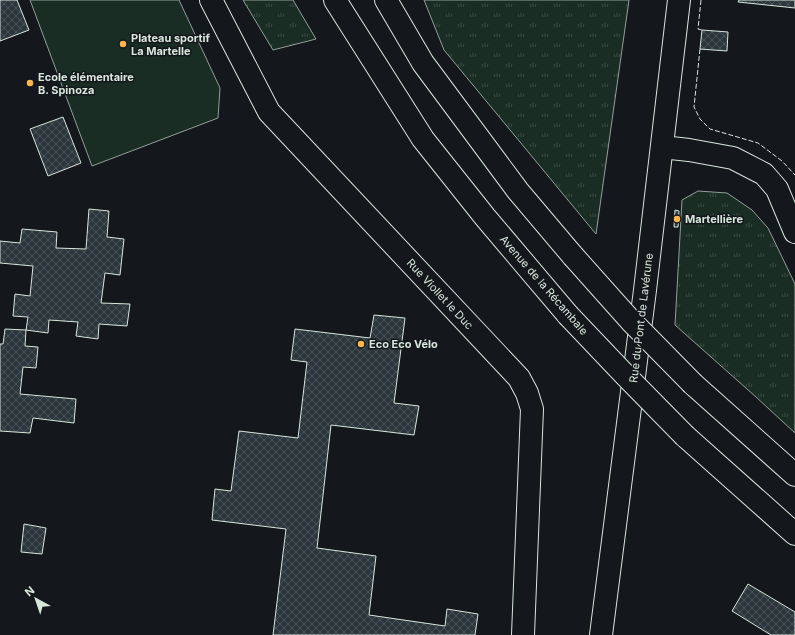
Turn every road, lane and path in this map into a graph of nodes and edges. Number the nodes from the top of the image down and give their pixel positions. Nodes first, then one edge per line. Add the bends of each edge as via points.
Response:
1 (211, 0) edge
2 (335, 0) edge
3 (386, 0) edge
4 (679, 0) edge
5 (662, 147) junction
6 (795, 232) edge
7 (795, 475) edge
8 (795, 534) edge
9 (523, 635) edge
10 (601, 635) edge

1 - 9 street, Rue Viollet le Duc via 270,112 519,378 528,393 532,409
2 - 8 street, Avenue de la Récambale, bridge via 423,139 568,315 685,436
3 - 7 street, bridge via 423,63 518,191 573,256 692,384
4 - 5 street, Rue du Pont de Lavérune
5 - 6 street via 733,158 764,174 777,189
5 - 10 street, Rue du Pont de Lavérune

